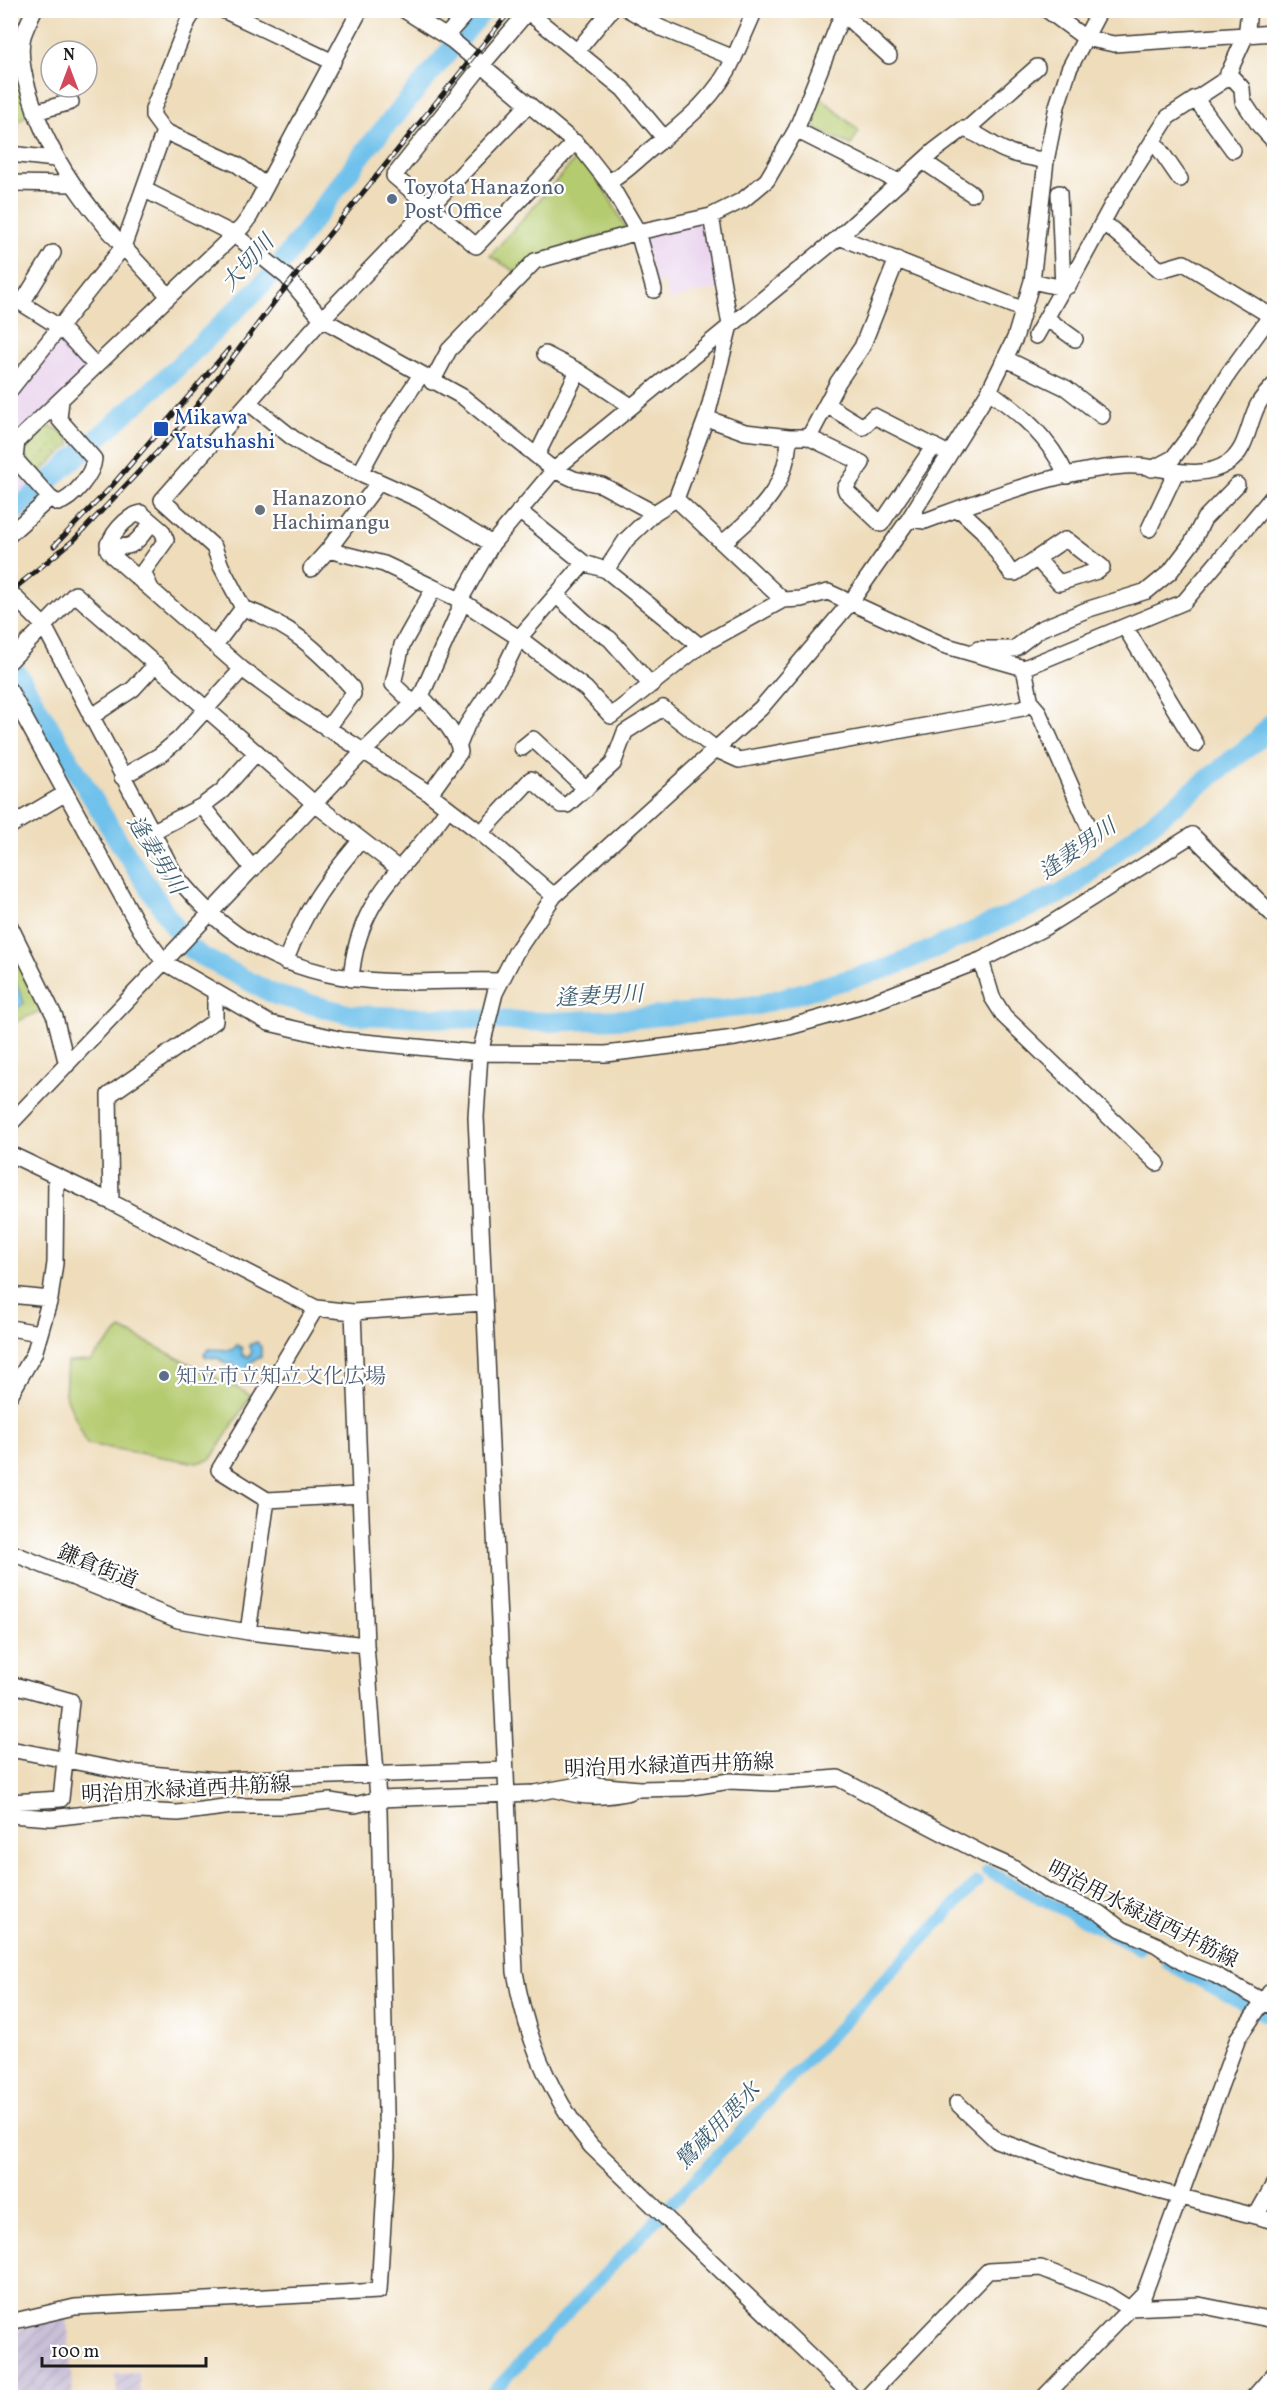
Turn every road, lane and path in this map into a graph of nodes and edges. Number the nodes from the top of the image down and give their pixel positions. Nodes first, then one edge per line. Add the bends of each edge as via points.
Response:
1 (34, 10) edge
2 (195, 10) edge
3 (223, 10) edge
4 (360, 10) edge
5 (405, 10) edge
6 (469, 10) edge
7 (611, 10) edge
8 (629, 10) edge
9 (755, 10) edge
10 (1047, 10) edge
11 (1100, 10) edge
12 (1249, 10) edge
13 (528, 11) edge
14 (843, 12) edge
15 (1275, 33) edge
16 (17, 35) edge
17 (1246, 37) junction
18 (1085, 38) junction
19 (453, 42) junction
20 (577, 51) junction
21 (890, 56) dead end
22 (735, 58) junction
23 (333, 62) junction
24 (482, 65) junction
25 (1037, 67) dead end
26 (1228, 73) junction
27 (1195, 99) junction
28 (71, 102) dead end
29 (529, 104) junction
30 (35, 112) junction
31 (796, 130) junction
32 (966, 130) junction
33 (164, 131) junction
34 (664, 138) junction
35 (1153, 140) junction
36 (1275, 141) edge
37 (575, 142) junction
38 (1233, 150) dead end
39 (10, 154) edge
40 (929, 156) junction
41 (55, 159) junction
42 (1046, 160) junction
43 (1180, 179) dead end
44 (609, 182) junction
45 (899, 182) junction
46 (10, 183) edge
47 (72, 184) junction
48 (266, 186) junction
49 (145, 190) junction
50 (1059, 193) dead end
51 (972, 194) dead end
52 (429, 208) junction
53 (711, 216) junction
54 (1103, 222) junction
55 (638, 232) junction
56 (235, 235) junction
57 (839, 237) junction
58 (123, 247) junction
59 (53, 253) dead end
60 (897, 259) junction
61 (1032, 281) junction
62 (1063, 288) junction
63 (654, 290) dead end
64 (169, 296) junction
65 (16, 299) edge
66 (1024, 310) junction
67 (1273, 313) edge
68 (1046, 318) junction
69 (322, 319) junction
70 (730, 325) junction
71 (61, 328) junction
72 (1036, 336) dead end
73 (1075, 339) dead end
74 (545, 354) dead end
75 (1006, 358) junction
76 (96, 366) junction
77 (578, 371) junction
78 (426, 378) junction
79 (1275, 385) edge
80 (10, 390) edge
81 (989, 391) junction
82 (61, 400) junction
83 (249, 403) junction
84 (827, 405) junction
85 (631, 406) junction
86 (1102, 416) dead end
87 (706, 418) junction
88 (38, 419) junction
89 (59, 419) junction
90 (789, 437) junction
91 (808, 437) junction
92 (934, 446) junction
93 (537, 455) junction
94 (950, 455) junction
95 (1152, 469) junction
96 (554, 470) junction
97 (1176, 472) junction
98 (360, 473) junction
99 (1067, 476) junction
100 (379, 482) junction
101 (1237, 485) dead end
102 (1275, 495) edge
103 (50, 498) junction
104 (676, 499) junction
105 (959, 509) junction
106 (519, 511) junction
107 (654, 513) junction
108 (909, 519) junction
109 (152, 523) junction
110 (1149, 529) dead end
111 (10, 534) edge
112 (723, 543) junction
113 (108, 544) junction
114 (492, 544) junction
115 (328, 550) junction
116 (1037, 559) dead end
117 (584, 563) junction
118 (311, 569) dead end
119 (606, 570) junction
120 (136, 572) junction
121 (434, 588) junction
122 (10, 592) edge
123 (556, 595) junction
124 (460, 600) junction
125 (783, 600) junction
126 (850, 603) junction
127 (243, 608) junction
128 (44, 626) junction
129 (1125, 627) junction
130 (519, 638) junction
131 (215, 645) junction
132 (700, 646) junction
133 (957, 649) junction
134 (10, 661) edge
135 (156, 664) junction
136 (1024, 668) junction
137 (242, 669) junction
138 (651, 685) junction
139 (10, 691) edge
140 (417, 700) junction
141 (1031, 703) junction
142 (207, 708) junction
143 (611, 716) junction
144 (91, 717) junction
145 (327, 729) junction
146 (625, 732) junction
147 (1196, 744) dead end
148 (459, 745) junction
149 (522, 748) dead end
150 (717, 750) junction
151 (364, 751) junction
152 (257, 752) junction
153 (122, 777) junction
154 (586, 789) junction
155 (66, 793) junction
156 (430, 794) junction
157 (315, 804) junction
158 (202, 807) junction
159 (448, 808) junction
160 (10, 826) edge
161 (152, 832) junction
162 (481, 833) junction
163 (1092, 834) dead end
164 (361, 840) junction
165 (399, 868) junction
166 (253, 869) junction
167 (554, 896) junction
168 (1275, 916) edge
169 (205, 919) junction
170 (10, 926) edge
171 (166, 960) junction
172 (981, 960) junction
173 (285, 962) junction
174 (351, 979) junction
175 (498, 987) junction
176 (215, 994) junction
177 (481, 1047) junction
178 (67, 1065) junction
179 (10, 1124) edge
180 (10, 1154) edge
181 (1157, 1163) dead end
182 (56, 1176) junction
183 (111, 1202) junction
184 (10, 1295) edge
185 (50, 1299) junction
186 (483, 1303) junction
187 (316, 1308) junction
188 (352, 1312) junction
189 (10, 1328) edge
190 (39, 1333) junction
191 (10, 1395) edge
192 (359, 1495) junction
193 (267, 1500) junction
194 (10, 1552) edge
195 (248, 1632) junction
196 (366, 1645) junction
197 (10, 1684) edge
198 (10, 1749) edge
199 (66, 1758) junction
200 (505, 1770) junction
201 (377, 1774) junction
202 (506, 1793) junction
203 (379, 1799) junction
204 (10, 1802) edge
205 (10, 1815) edge
206 (1264, 2005) edge
207 (957, 2103) dead end
208 (1275, 2184) edge
209 (1179, 2198) junction
210 (1256, 2216) junction
211 (1275, 2221) edge
212 (1128, 2308) junction
213 (1275, 2320) edge
214 (10, 2322) edge
215 (1275, 2374) edge
216 (854, 2397) edge
217 (866, 2397) edge
218 (1043, 2397) edge
219 (1253, 2397) edge

1 - 16 street
2 - 33 street via 153,109 153,116
3 - 23 street
4 - 23 street
5 - 19 street
6 - 19 street
7 - 20 street
8 - 22 street via 661,28
9 - 22 street
10 - 18 street
11 - 18 street
12 - 17 street
13 - 20 street
13 - 24 street
14 - 21 street
14 - 31 street
15 - 17 street
16 - 30 street
17 - 18 street via 1114,44
17 - 26 street
18 - 42 street via 1063,86
19 - 24 street
20 - 34 street via 623,89
22 - 34 street via 710,97
23 - 48 street
24 - 29 street
24 - 52 street via 394,176
25 - 32 street
26 - 27 street via 1226,79
26 - 36 street via 1242,88 1244,101 1259,124
27 - 35 street via 1173,112
27 - 38 street
28 - 30 street
29 - 37 street
29 - 52 street
30 - 41 street
31 - 45 street
31 - 53 street via 767,180 742,200
32 - 40 street
32 - 42 street via 981,134 1014,154
33 - 48 street via 238,165
33 - 49 street
34 - 44 street
35 - 43 street
35 - 54 street
37 - 44 street
37 - 52 street via 476,246
39 - 41 street
40 - 45 street
40 - 51 street
41 - 47 street
42 - 61 street
44 - 55 street
45 - 57 street
46 - 47 street
47 - 58 street
48 - 56 street
49 - 56 street
49 - 58 street
50 - 62 street
52 - 69 street
53 - 55 street
53 - 70 street
54 - 62 street via 1068,286
54 - 67 street via 1160,270 1184,263
55 - 63 street
55 - 78 street via 535,261
56 - 64 street
56 - 69 street via 287,277
57 - 60 street
57 - 70 street
58 - 64 street
58 - 71 street
59 - 65 street
60 - 66 street
60 - 84 street via 862,347
61 - 62 street
61 - 66 street
62 - 68 street
64 - 76 street
65 - 71 street
66 - 75 street
67 - 95 street via 1173,458
68 - 72 street
68 - 73 street
69 - 78 street
69 - 83 street
70 - 85 street
70 - 87 street
71 - 76 street
71 - 80 street
74 - 77 street
75 - 81 street
75 - 86 street via 1065,387
76 - 82 street
77 - 85 street
77 - 93 street
78 - 93 street via 463,397
78 - 98 street via 384,429
79 - 97 street via 1258,404 1246,438 1230,462 1197,472
81 - 94 street
81 - 99 street via 1042,434
82 - 88 street
82 - 89 street
83 - 98 street via 294,440
83 - 127 street via 162,500 214,547
84 - 91 street
84 - 92 street via 863,427 874,416
85 - 96 street
87 - 90 street via 745,432
87 - 104 street
88 - 89 street
88 - 103 street via 17,441 15,459
89 - 103 street via 94,459 93,467 63,502
90 - 91 street
90 - 112 street via 788,455 772,497
91 - 92 street via 862,463 845,488 881,524
92 - 94 street
93 - 96 street
94 - 108 street
95 - 97 street
95 - 99 street via 1126,465
96 - 106 street
96 - 107 street via 574,479 602,484
97 - 110 street
98 - 100 street
99 - 105 street
100 - 114 street via 420,500
100 - 115 street
101 - 133 street via 1204,519 1170,573 1147,591 1040,629 1014,649
102 - 129 street via 1190,597
103 - 111 street
104 - 107 street
104 - 112 street
105 - 108 street via 925,521
105 - 116 street via 982,531 1011,573
106 - 114 street
106 - 117 street
107 - 119 street via 626,540
108 - 126 street
109 - 113 street via 133,546
109 - 113 street via 141,513 133,514
109 - 120 street via 166,540
112 - 125 street
113 - 120 street via 108,550
114 - 124 street
115 - 118 street
115 - 121 street via 384,564
117 - 119 street
117 - 123 street
119 - 132 street
120 - 131 street via 151,590
121 - 124 street
121 - 140 street via 402,645 393,684
122 - 128 street
123 - 130 street
123 - 138 street via 610,639
124 - 130 street
124 - 140 street via 459,611
125 - 126 street via 828,592
125 - 132 street
126 - 133 street
126 - 150 street via 761,708
127 - 131 street
127 - 145 street via 273,618 299,635 352,688 353,694
128 - 134 street
128 - 135 street via 75,594
128 - 144 street
129 - 136 street
129 - 147 street
130 - 143 street via 586,689
130 - 148 street
131 - 137 street
132 - 138 street
133 - 136 street
135 - 142 street
135 - 144 street via 133,689
136 - 141 street
137 - 142 street
137 - 145 street
138 - 143 street
139 - 155 street
140 - 148 street via 441,719
140 - 151 street
141 - 150 street via 1023,708 771,756 739,760
141 - 163 street
142 - 152 street
142 - 153 street via 160,755
143 - 146 street
144 - 153 street
145 - 151 street
146 - 150 street via 663,708
146 - 154 street via 613,764
148 - 156 street via 460,752
149 - 154 street via 533,739
150 - 167 street
151 - 156 street
151 - 157 street
152 - 157 street
152 - 158 street
153 - 161 street
154 - 162 street via 564,806 531,779
155 - 160 street
155 - 171 street via 140,929
156 - 159 street
157 - 164 street
157 - 166 street
158 - 161 street
158 - 166 street
159 - 162 street
159 - 165 street
161 - 169 street
162 - 167 street
164 - 165 street
164 - 173 street via 315,897
165 - 174 street via 368,910 353,954
166 - 169 street
167 - 175 street via 516,952
168 - 172 street via 1192,835 1044,928
169 - 171 street
169 - 173 street
170 - 178 street via 55,1017
171 - 176 street
171 - 178 street
172 - 177 street via 863,1006 735,1038 606,1054
172 - 181 street via 992,997 1004,1016
173 - 174 street
174 - 175 street
175 - 177 street
176 - 177 street via 269,1023 322,1036
176 - 183 street via 215,1021 109,1095
177 - 186 street via 476,1117
178 - 179 street
180 - 182 street
182 - 183 street
182 - 185 street via 56,1263
183 - 187 street
184 - 185 street
185 - 190 street
186 - 188 street
186 - 200 street
187 - 188 street
187 - 193 street via 219,1470
188 - 192 street
189 - 190 street
190 - 191 street via 34,1354
192 - 193 street
192 - 196 street
193 - 195 street
194 - 195 street, 鎌倉街道 via 171,1617
195 - 196 street, 鎌倉街道
196 - 201 street
197 - 199 street via 71,1701
198 - 199 street
199 - 201 street via 128,1772 218,1780
199 - 204 street via 61,1799
200 - 201 street
200 - 202 street
201 - 203 street
202 - 203 street, 明治用水緑道西井筋線
202 - 206 street, 明治用水緑道西井筋線 via 598,1784 639,1789 838,1778 1001,1861 1049,1892 1100,1913 1182,1962 1223,1978
202 - 216 street via 514,1972 520,2005 533,2048 569,2120 660,2215
203 - 205 street, 明治用水緑道西井筋線 via 355,1805 330,1801 232,1806 185,1813 121,1810 51,1818
203 - 214 street via 387,2155 379,2291 75,2307
206 - 209 street via 1238,2037
207 - 209 street via 996,2140 1085,2172
208 - 210 street
209 - 210 street
209 - 212 street via 1144,2294
210 - 211 street
212 - 213 street via 1199,2305
212 - 217 street via 1041,2268 988,2271
212 - 218 street
215 - 219 street

